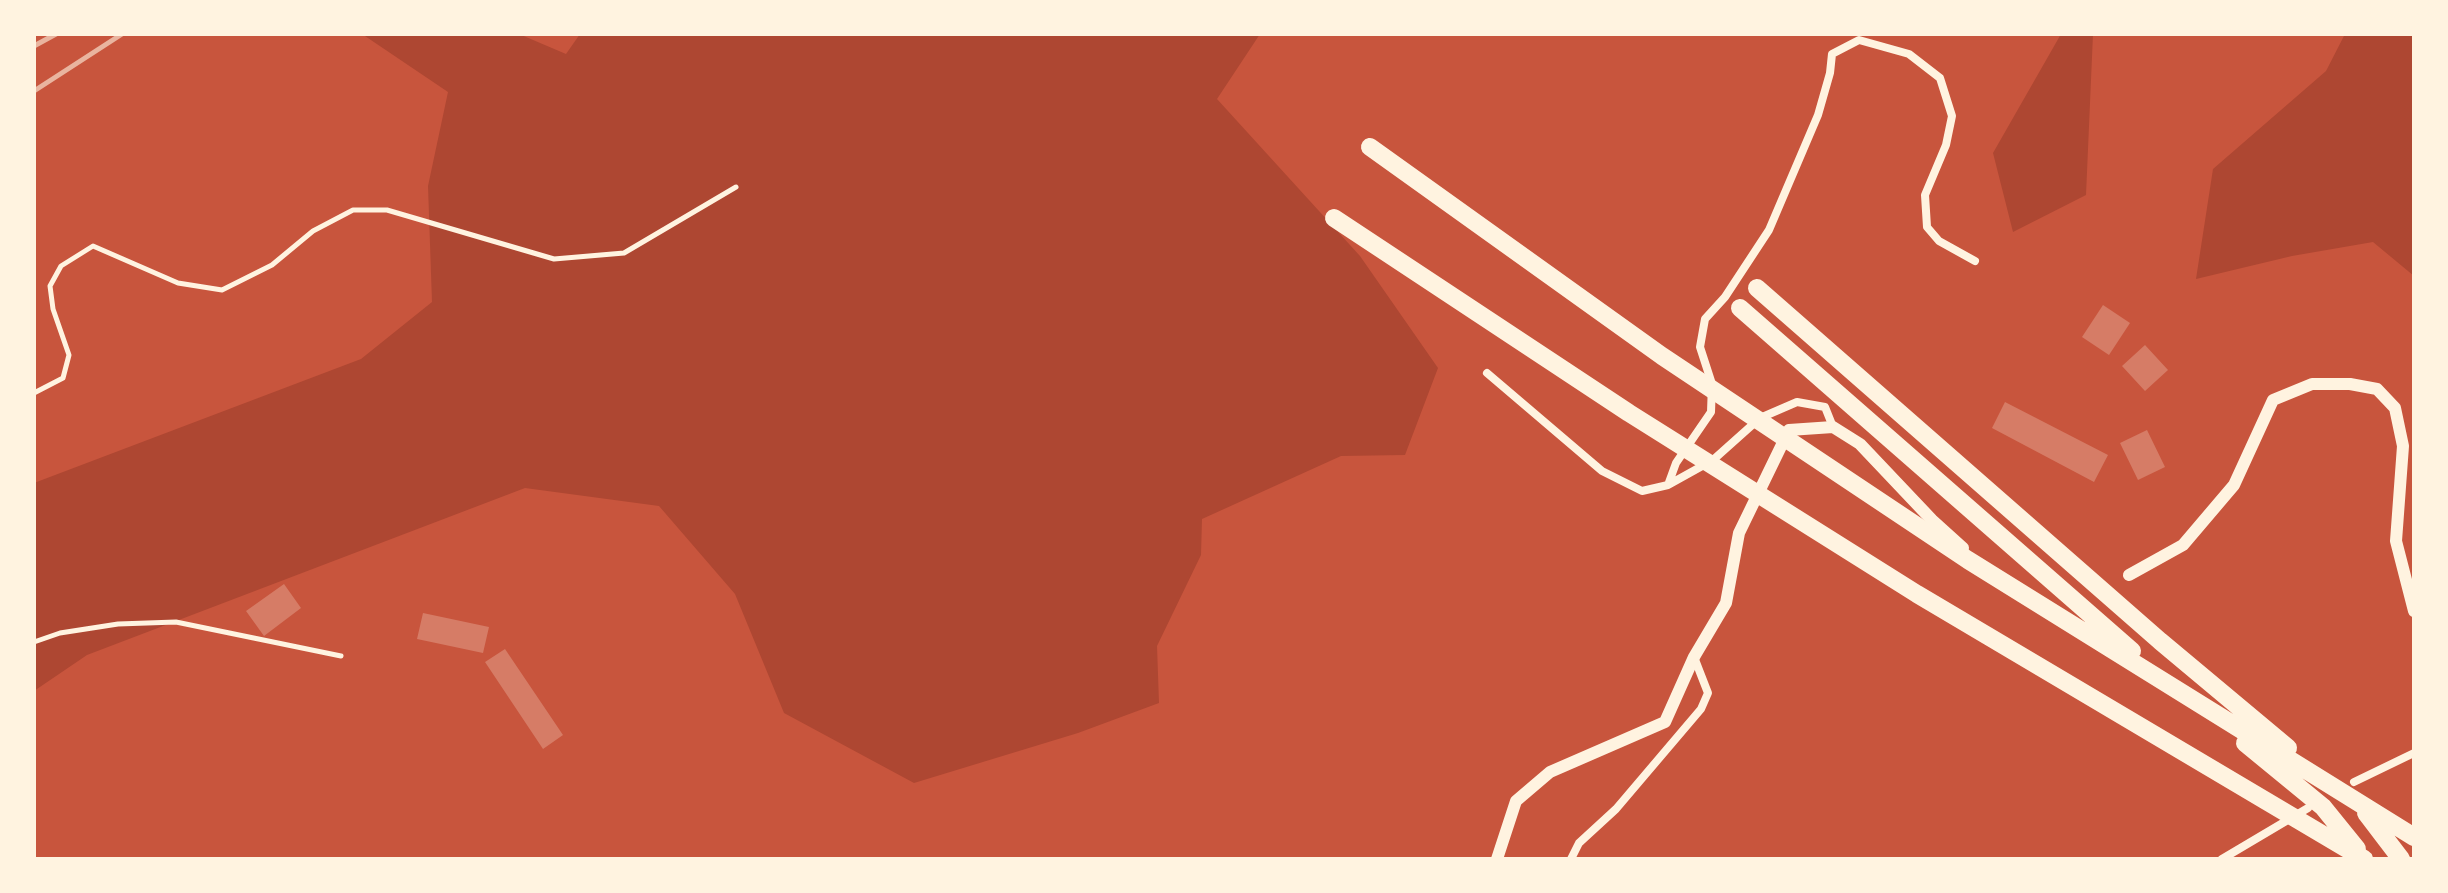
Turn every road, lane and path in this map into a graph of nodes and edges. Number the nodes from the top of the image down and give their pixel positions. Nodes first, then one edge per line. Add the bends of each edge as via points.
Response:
1 (1370, 147) dead end
2 (736, 187) dead end
3 (1334, 218) dead end
4 (1975, 261) dead end
5 (1757, 288) dead end
6 (1740, 308) dead end
7 (1487, 373) dead end
8 (34, 393) edge
9 (1833, 427) junction
10 (1668, 485) junction
11 (2129, 575) dead end
12 (2414, 611) edge
13 (2070, 614) dead end
14 (34, 642) edge
15 (341, 656) dead end
16 (1694, 657) junction
17 (2414, 753) edge
18 (2354, 782) dead end
19 (2308, 808) dead end
20 (2414, 837) edge
21 (1497, 859) edge
22 (1571, 859) edge
23 (2222, 859) edge
24 (2365, 859) edge
25 (2401, 859) edge

1 - 20 highway via 1662,356 1968,560
2 - 8 lane via 624,253 554,259 387,210 353,210 313,231 272,265 222,290 178,283 93,246 61,266 50,286 69,355 63,378
3 - 24 highway via 1917,594
4 - 10 street via 1939,241 1927,227 1925,195 1952,116 1940,78 1909,54 1859,40 1832,54 1818,115 1769,230 1705,319 1700,347 1712,384 1711,412 1676,463
5 - 25 highway via 2160,641 2366,813
6 - 24 highway via 2131,651 2323,807
7 - 10 street via 1602,471 1642,491
9 - 10 street via 1825,407 1797,402 1760,418 1713,460
9 - 13 street via 1860,444 1932,520 2020,599 2059,620
9 - 16 street via 1789,430 1739,533 1726,603
11 - 12 street via 2183,545 2234,485 2273,400 2312,384 2350,384 2377,389 2395,408 2403,446 2396,541
14 - 15 lane via 118,624 176,622
16 - 21 street via 1665,722 1550,772 1516,801
16 - 22 street via 1708,693 1701,709 1616,809 1579,843
17 - 18 street
19 - 23 street

